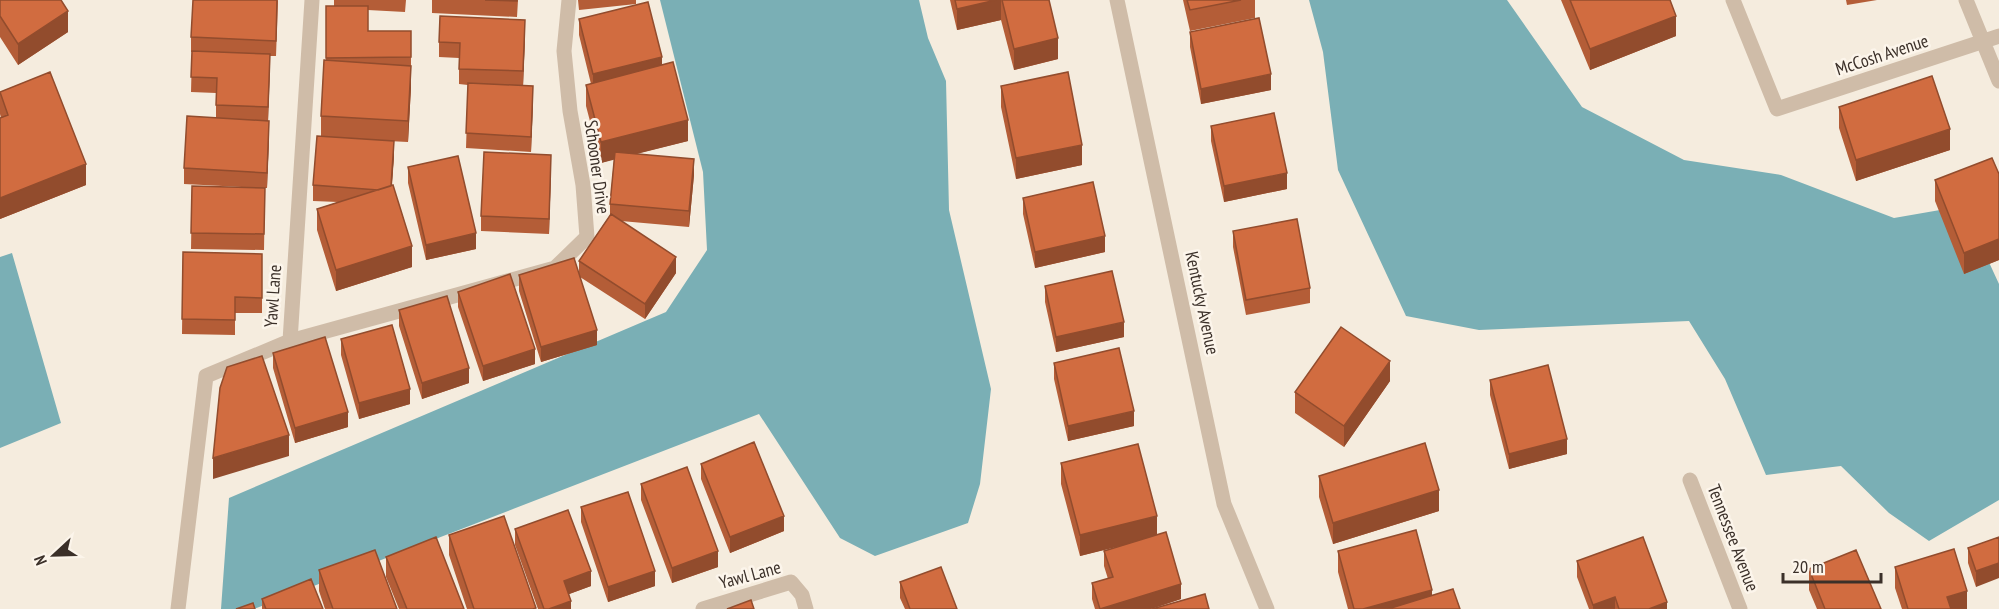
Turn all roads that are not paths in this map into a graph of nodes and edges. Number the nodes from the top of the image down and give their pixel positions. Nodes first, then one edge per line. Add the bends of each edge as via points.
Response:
1 (312, 0) edge
2 (568, 0) edge
3 (1117, 0) edge
4 (1733, 0) edge
5 (1966, 0) edge
6 (1999, 36) edge
7 (1983, 43) junction
8 (1999, 81) edge
9 (290, 341) junction
10 (1690, 480) dead end
11 (804, 602) edge
12 (178, 609) edge
13 (703, 609) edge
14 (1268, 609) edge
15 (1740, 609) edge

1 - 9 street, Yawl Lane
2 - 9 street, Schooner Drive via 564,51 583,185 586,237 555,268
3 - 14 street, Kentucky Avenue via 1224,504
4 - 7 street, McCosh Avenue via 1777,109
5 - 7 street
6 - 7 street, McCosh Avenue
7 - 8 street
9 - 12 street, Yawl Lane via 206,376
10 - 15 street, Tennessee Avenue
11 - 13 street, Yawl Lane via 791,582

